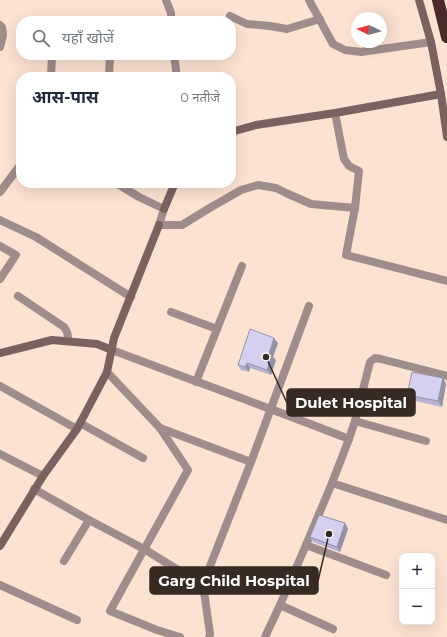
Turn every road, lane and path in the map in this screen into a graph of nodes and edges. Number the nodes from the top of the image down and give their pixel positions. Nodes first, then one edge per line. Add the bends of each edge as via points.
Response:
1 (166, 0) edge
2 (309, 0) edge
3 (419, 0) edge
4 (438, 0) edge
5 (169, 16) edge
6 (236, 19) edge
7 (320, 19) junction
8 (0, 25) edge
9 (447, 38) edge
10 (431, 42) junction
11 (0, 47) edge
12 (52, 60) edge
13 (110, 60) edge
14 (175, 60) edge
15 (51, 72) edge
16 (109, 72) edge
17 (176, 72) edge
18 (441, 94) junction
19 (335, 113) junction
20 (236, 131) edge
21 (447, 137) edge
22 (16, 171) edge
23 (124, 188) edge
24 (173, 188) edge
25 (0, 192) edge
26 (355, 208) junction
27 (164, 209) junction
28 (0, 220) edge
29 (159, 225) junction
30 (0, 246) edge
31 (242, 266) dead end
32 (0, 279) edge
33 (447, 281) edge
34 (18, 296) dead end
35 (131, 297) junction
36 (309, 306) dead end
37 (171, 312) dead end
38 (217, 329) junction
39 (68, 342) junction
40 (112, 350) junction
41 (0, 353) edge
42 (107, 372) junction
43 (447, 376) edge
44 (196, 382) junction
45 (0, 386) edge
46 (271, 408) junction
47 (355, 421) junction
48 (79, 426) junction
49 (160, 428) junction
50 (349, 439) junction
51 (426, 441) dead end
52 (0, 454) edge
53 (143, 458) dead end
54 (250, 462) junction
55 (43, 476) junction
56 (332, 484) junction
57 (34, 490) junction
58 (89, 520) junction
59 (447, 520) edge
60 (306, 545) junction
61 (0, 546) edge
62 (144, 549) junction
63 (64, 561) dead end
64 (386, 575) dead end
65 (203, 584) junction
66 (0, 585) edge
67 (280, 605) junction
68 (77, 620) dead end
69 (333, 629) dead end
70 (156, 634) edge
71 (180, 637) edge
72 (209, 637) edge
73 (265, 637) edge

1 - 5 street
2 - 7 street
3 - 10 street
4 - 9 highway
6 - 7 street via 247,24 287,29
7 - 10 street via 333,44 345,50 362,52
8 - 11 street via 3,35
10 - 18 street
12 - 15 street
13 - 16 street
14 - 17 street
18 - 19 street
18 - 21 street
19 - 20 street via 256,125
19 - 26 street via 344,159 349,166 359,171
22 - 25 street
23 - 27 street
24 - 27 street
26 - 29 street via 311,204 276,188 258,185 241,190 182,225
26 - 33 street via 346,255
27 - 29 street
28 - 35 street via 36,238
29 - 35 street
30 - 32 street via 16,255
31 - 38 street
34 - 39 street via 64,327 67,330
35 - 40 street via 114,338
36 - 46 street
37 - 38 street
38 - 44 street
39 - 40 street via 97,344
39 - 41 street via 52,340
40 - 42 street
40 - 44 street
42 - 48 street
42 - 49 street
43 - 47 street via 375,358 370,362
44 - 46 street
45 - 48 street
46 - 50 street
46 - 54 street
47 - 50 street
47 - 51 street
48 - 53 street
48 - 55 street
49 - 54 street
49 - 62 street via 188,470
50 - 56 street
52 - 55 street
54 - 65 street
55 - 57 street
56 - 59 street
56 - 60 street
57 - 58 street
57 - 61 street
58 - 62 street
58 - 63 street
60 - 64 street
60 - 67 street
62 - 65 street
62 - 70 street via 110,611
65 - 72 street
66 - 68 street
67 - 69 street
67 - 73 street
70 - 71 street

